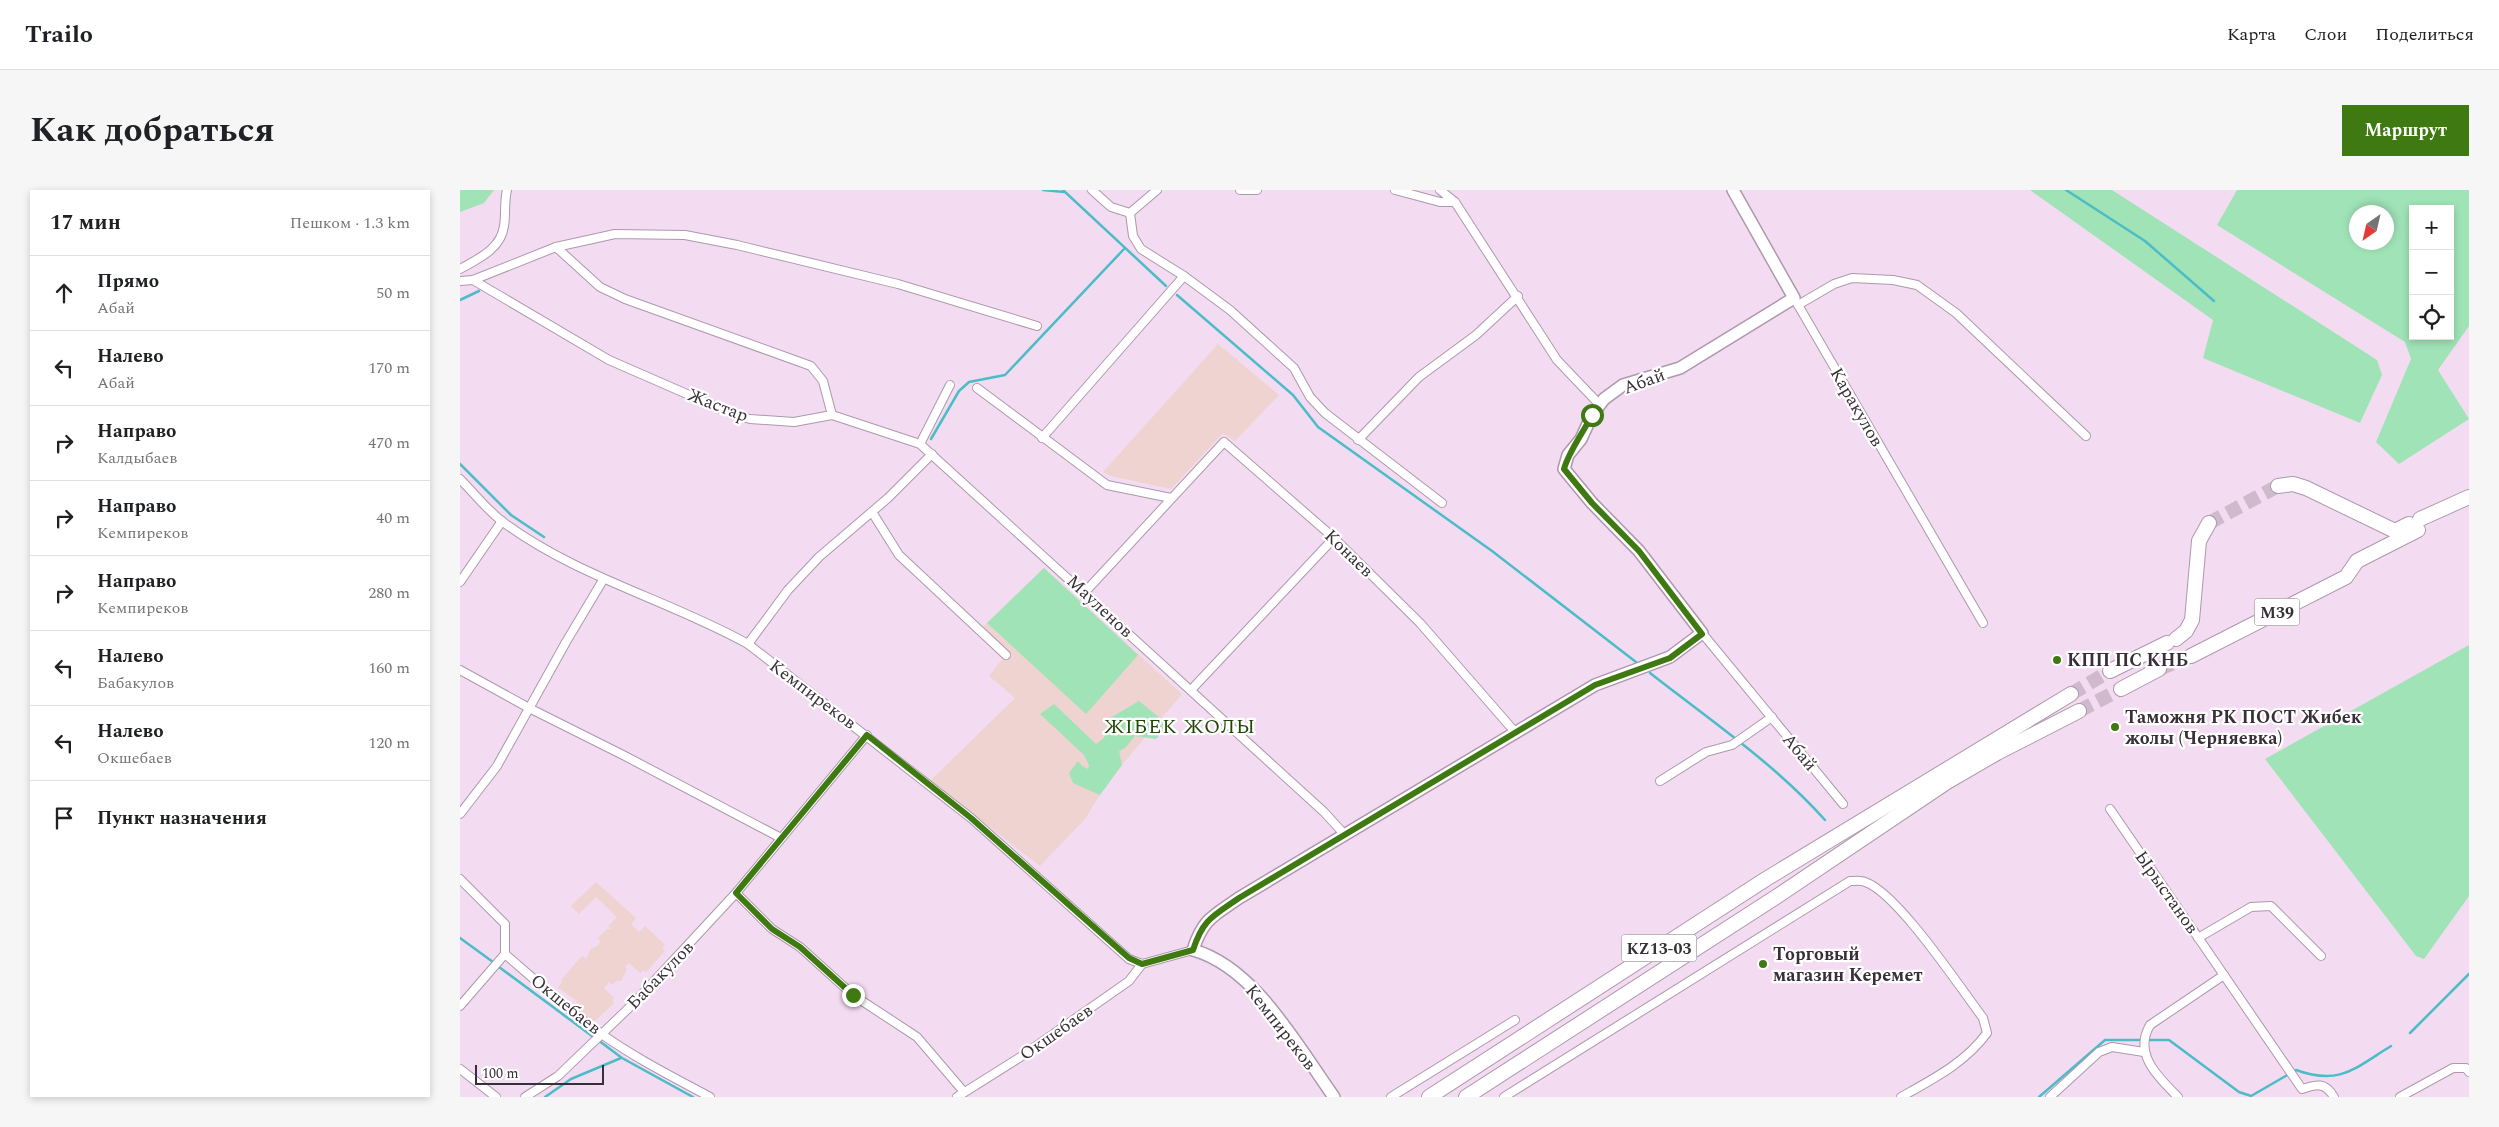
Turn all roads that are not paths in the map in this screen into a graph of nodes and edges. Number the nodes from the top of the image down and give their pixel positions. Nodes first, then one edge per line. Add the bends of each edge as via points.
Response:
1 (507, 190) edge
2 (1092, 190) edge
3 (1157, 190) edge
4 (1240, 190) edge
5 (1257, 190) edge
6 (1395, 190) edge
7 (1733, 190) edge
8 (1447, 191) edge
9 (1455, 202) junction
10 (1130, 213) junction
11 (556, 247) junction
12 (460, 269) edge
13 (1184, 276) junction
14 (473, 280) junction
15 (460, 281) edge
16 (1518, 296) junction
17 (1796, 301) junction
18 (1038, 326) dead end
19 (950, 385) dead end
20 (977, 388) dead end
21 (1600, 405) junction
22 (832, 415) junction
23 (2086, 436) dead end
24 (1042, 438) junction
25 (1358, 440) junction
26 (920, 444) junction
27 (932, 454) junction
28 (460, 479) edge
29 (2278, 486) tunnel mouth
30 (2469, 497) edge
31 (1171, 498) junction
32 (1442, 503) dead end
33 (2469, 508) edge
34 (872, 512) junction
35 (502, 521) junction
36 (2209, 523) tunnel mouth
37 (2419, 524) junction
38 (1334, 538) junction
39 (603, 580) junction
40 (460, 582) edge
41 (1085, 592) junction
42 (1982, 623) dead end
43 (1702, 634) junction
44 (748, 644) junction
45 (1006, 655) dead end
46 (2191, 656) tunnel mouth
47 (2160, 669) tunnel mouth
48 (460, 670) edge
49 (2110, 671) tunnel mouth
50 (2121, 689) tunnel mouth
51 (1191, 690) junction
52 (2070, 694) tunnel mouth
53 (529, 708) junction
54 (2079, 711) tunnel mouth
55 (1772, 718) junction
56 (1515, 732) junction
57 (867, 735) junction
58 (1660, 781) dead end
59 (1843, 804) dead end
60 (1896, 809) junction
61 (2110, 809) dead end
62 (460, 814) edge
63 (1345, 835) junction
64 (781, 838) junction
65 (460, 879) edge
66 (1766, 879) junction
67 (736, 893) junction
68 (1776, 897) junction
69 (2198, 938) junction
70 (1193, 950) junction
71 (506, 954) junction
72 (2321, 956) dead end
73 (1142, 964) junction
74 (2224, 975) junction
75 (460, 1006) edge
76 (1515, 1020) dead end
77 (601, 1034) junction
78 (2144, 1052) junction
79 (460, 1069) edge
80 (2469, 1072) edge
81 (960, 1095) edge
82 (496, 1097) edge
83 (526, 1097) edge
84 (710, 1097) edge
85 (1334, 1097) edge
86 (1391, 1097) edge
87 (1429, 1097) edge
88 (1466, 1097) edge
89 (1504, 1097) edge
90 (1901, 1097) edge
91 (2050, 1097) edge
92 (2178, 1097) edge
93 (2334, 1097) edge
94 (2400, 1097) edge

1 - 12 street via 500,239 487,254
2 - 10 street via 1111,207
3 - 10 street
4 - 5 street
6 - 9 street via 1440,202
7 - 17 main road, Каракулов
8 - 9 street
9 - 16 street
10 - 13 street via 1133,236 1141,249
11 - 14 street
11 - 18 street via 615,234 685,235 898,284
11 - 22 street via 600,287 625,299 811,366 823,381
13 - 24 street
13 - 25 street via 1230,310 1275,350 1294,368 1315,402
14 - 15 street
14 - 22 street, Жастар via 609,360 735,415 794,422
16 - 21 street via 1558,360
16 - 25 street via 1476,335 1419,377
17 - 21 main road, Абай via 1680,368 1623,385
17 - 23 street via 1852,278 1917,285 1956,313
17 - 42 street, Каракулов
19 - 26 street
20 - 24 street
21 - 43 main road, Абай via 1568,455 1564,469 1639,551
22 - 26 street, Мауленов
24 - 31 street via 1107,485
25 - 32 street
26 - 27 street, Мауленов
27 - 34 street
27 - 41 street, Мауленов
28 - 35 street, Кемпиреков
29 - 37 highway, M39 via 2293,484 2306,488 2395,531
30 - 37 highway, M39
31 - 38 street, Конаев via 1224,442
31 - 41 street, Конаев
33 - 37 highway, M39
34 - 44 street via 818,557 788,590
34 - 45 street via 899,555
35 - 39 street, Кемпиреков
35 - 40 street
36 - 49 highway via 2199,541 2192,620 2186,631
37 - 46 highway, M39 via 2357,561 2346,577
38 - 51 street
38 - 56 street, Конаев via 1420,623
39 - 44 street, Кемпиреков
39 - 53 street
41 - 51 street, Мауленов
43 - 55 street, Абай
43 - 56 main road via 1670,658 1612,677
44 - 57 street, Кемпиреков
47 - 50 highway
48 - 53 street
51 - 63 street, Мауленов
52 - 60 highway, KZ13-03
53 - 62 street via 497,766
53 - 64 street
54 - 60 highway, KZ13-03
55 - 58 street via 1732,745 1706,752
55 - 59 street, Абай
56 - 63 main road
57 - 64 street, Бабакулов
57 - 73 street, Кемпиреков via 971,818 1129,958
60 - 66 highway, KZ13-03
60 - 68 highway, KZ13-03
61 - 69 street, Ырыстанов
63 - 70 main road via 1211,918 1199,930
64 - 67 street, Бабакулов
65 - 71 street via 505,924
66 - 68 highway
66 - 87 highway, KZ13-03
67 - 77 street, Бабакулов
67 - 81 street, Окшебаев via 772,929 800,947 853,995 917,1037
68 - 88 highway, KZ13-03
69 - 72 street via 2251,906 2271,906
69 - 74 street, Ырыстанов
70 - 73 street
70 - 85 main road, Кемпиреков via 1223,962 1248,983 1270,1008
71 - 75 street
71 - 77 street, Окшебаев
73 - 81 street, Окшебаев via 1129,981
74 - 78 street via 2150,1025 2144,1034
74 - 93 street, Ырыстанов via 2302,1089 2319,1084 2329,1088
76 - 86 street
77 - 83 street, Бабакулов via 558,1076
77 - 84 street, Окшебаев via 647,1064
78 - 91 street via 2112,1047 2100,1052
78 - 92 street via 2154,1073
79 - 82 street
80 - 94 street via 2466,1068 2453,1068
89 - 90 street via 1850,881 1865,882 1887,896 1918,930 1983,1018 1987,1033 1975,1049 1949,1069

